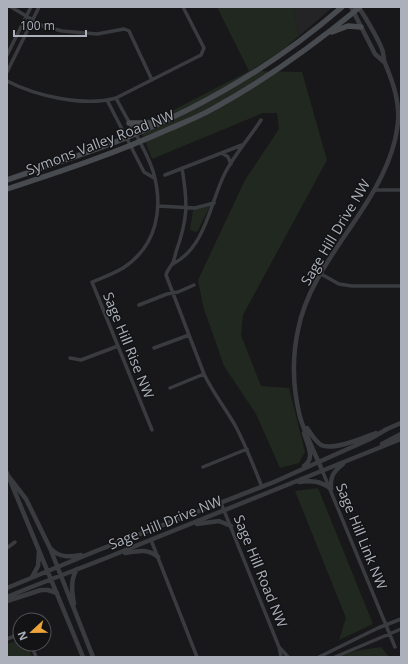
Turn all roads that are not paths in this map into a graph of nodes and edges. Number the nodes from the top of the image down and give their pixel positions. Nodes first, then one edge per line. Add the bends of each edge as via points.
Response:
1 (11, 7) edge
2 (31, 7) edge
3 (39, 7) edge
4 (183, 7) edge
5 (342, 7) edge
6 (359, 7) edge
7 (352, 10) edge
8 (26, 18) junction
9 (33, 21) junction
10 (361, 27) junction
11 (326, 35) junction
12 (7, 55) edge
13 (384, 62) junction
14 (7, 72) edge
15 (152, 80) junction
16 (7, 81) edge
17 (116, 98) junction
18 (108, 100) junction
19 (261, 120) dead end
20 (129, 123) junction
21 (159, 123) junction
22 (135, 134) junction
23 (127, 137) junction
24 (139, 142) junction
25 (244, 144) junction
26 (132, 146) junction
27 (222, 153) junction
28 (231, 164) junction
29 (182, 168) junction
30 (165, 175) dead end
31 (154, 178) junction
32 (7, 180) edge
33 (7, 190) edge
34 (374, 190) junction
35 (401, 190) edge
36 (214, 203) junction
37 (158, 206) junction
38 (187, 207) junction
39 (172, 264) junction
40 (320, 274) junction
41 (194, 285) dead end
42 (401, 286) edge
43 (173, 293) junction
44 (139, 305) dead end
45 (189, 335) junction
46 (118, 346) junction
47 (154, 348) dead end
48 (70, 358) dead end
49 (204, 374) junction
50 (170, 388) dead end
51 (300, 418) junction
52 (401, 423) edge
53 (386, 429) junction
54 (152, 430) dead end
55 (401, 434) edge
56 (401, 439) edge
57 (247, 449) junction
58 (363, 454) junction
59 (346, 460) junction
60 (318, 461) junction
61 (203, 467) dead end
62 (322, 470) junction
63 (297, 471) junction
64 (8, 475) edge
65 (291, 482) junction
66 (262, 487) junction
67 (331, 489) junction
68 (221, 503) junction
69 (224, 510) junction
70 (189, 525) junction
71 (231, 526) junction
72 (151, 540) junction
73 (15, 542) dead end
74 (110, 546) junction
75 (7, 548) edge
76 (50, 548) junction
77 (38, 549) junction
78 (96, 551) junction
79 (114, 555) junction
80 (158, 557) junction
81 (58, 567) junction
82 (77, 569) junction
83 (48, 571) junction
84 (60, 575) junction
85 (32, 578) junction
86 (51, 578) junction
87 (7, 588) edge
88 (58, 593) junction
89 (7, 597) edge
90 (7, 601) edge
91 (75, 612) junction
92 (401, 619) edge
93 (387, 625) junction
94 (401, 629) edge
95 (390, 634) junction
96 (396, 646) dead end
97 (279, 647) junction
98 (83, 657) edge
99 (93, 657) edge
100 (197, 657) edge
101 (281, 657) edge
102 (288, 657) edge
103 (319, 657) edge
104 (335, 657) edge

1 - 8 street
2 - 8 street
3 - 9 street
4 - 15 street via 204,48 201,55
5 - 21 main road, Symons Valley Road NW via 278,58 231,86
6 - 7 main road, Symons Valley Road NW
6 - 13 street, Sage Hill Drive NW via 382,49
7 - 10 street, Sage Hill Drive NW
7 - 11 main road, Symons Valley Road NW
8 - 9 street
8 - 12 street
9 - 14 street
9 - 15 street via 43,26 78,33 97,34 124,29 129,31
10 - 11 main road via 348,26
10 - 13 street, Sage Hill Drive NW via 375,54
11 - 24 main road, Symons Valley Road NW via 225,102
13 - 34 street, Sage Hill Drive NW via 391,77 398,111 391,156
15 - 17 street
16 - 18 street via 41,94 67,99
17 - 18 street
17 - 20 street, Sage Hill Rise NW
18 - 23 street
19 - 25 street
20 - 21 main road
20 - 22 street, Sage Hill Rise NW
21 - 22 main road, Symons Valley Road NW
22 - 23 main road, Symons Valley Road NW
22 - 24 street, Sage Hill Rise NW
23 - 26 street
23 - 32 main road, Symons Valley Road NW
24 - 26 main road, Symons Valley Road NW
24 - 31 street, Sage Hill Rise NW
25 - 27 street
25 - 28 street
26 - 31 street via 144,172
26 - 33 main road, Symons Valley Road NW
27 - 28 street via 228,157
27 - 29 street
28 - 36 street
29 - 30 street
29 - 38 street
31 - 37 street, Sage Hill Rise NW
34 - 35 street
34 - 40 street, Sage Hill Drive NW
36 - 38 street via 195,208
36 - 39 street via 204,227 188,253
37 - 38 street
37 - 46 street, Sage Hill Rise NW via 154,231 143,250 123,267 92,282
38 - 39 street via 184,229
39 - 43 street via 166,275
40 - 42 street via 339,284 352,286
40 - 51 street, Sage Hill Drive NW via 305,306 294,351 295,393
41 - 43 street
43 - 44 street
43 - 45 street
45 - 47 street
45 - 49 street
46 - 48 street via 81,360
46 - 54 street, Sage Hill Rise NW
49 - 50 street
49 - 57 street
51 - 53 street via 314,439 322,445 342,445
51 - 60 street, Sage Hill Drive NW
51 - 63 street via 310,458 308,463
52 - 53 street
53 - 60 street via 370,439
55 - 58 street
56 - 58 street
57 - 61 street
57 - 66 street
58 - 59 street
59 - 62 street
59 - 67 street via 332,475
60 - 62 street, Sage Hill Drive NW
60 - 63 street, Sage Hill Drive NW
62 - 65 street, Sage Hill Drive NW
62 - 67 street, Sage Hill Link NW
63 - 66 street, Sage Hill Drive NW
64 - 76 street via 26,499
64 - 77 street
65 - 67 street via 319,481
65 - 69 street, Sage Hill Drive NW
66 - 68 street, Sage Hill Drive NW
67 - 93 street, Sage Hill Link NW
68 - 69 street, Sage Hill Road NW
68 - 74 street, Sage Hill Drive NW
69 - 70 street, Sage Hill Drive NW
69 - 71 street, Sage Hill Road NW
70 - 71 street via 219,521
70 - 72 street, Sage Hill Drive NW
71 - 97 street, Sage Hill Road NW
72 - 79 street, Sage Hill Drive NW
72 - 80 street
73 - 75 street
74 - 78 street, Sage Hill Drive NW
74 - 79 street
76 - 78 street via 59,555 71,557
76 - 81 street
77 - 83 street
77 - 85 street via 38,566
78 - 81 street, Sage Hill Drive NW
79 - 80 street via 143,550
79 - 82 street, Sage Hill Drive NW
80 - 100 street
81 - 83 street, Sage Hill Drive NW
81 - 84 street
82 - 84 street, Sage Hill Drive NW
82 - 91 street via 72,583
83 - 85 street, Sage Hill Drive NW
83 - 86 street
84 - 86 street, Sage Hill Drive NW
84 - 91 street
85 - 87 street, Sage Hill Drive NW
86 - 88 street
86 - 89 street, Sage Hill Drive NW
88 - 90 street via 41,590
88 - 98 street
91 - 99 street
92 - 93 street
93 - 95 street, Sage Hill Link NW
93 - 103 street
94 - 95 street
95 - 96 street, Sage Hill Link NW
95 - 104 street
97 - 101 street, Sage Hill Road NW
97 - 102 street, Sage Hill Road NW

